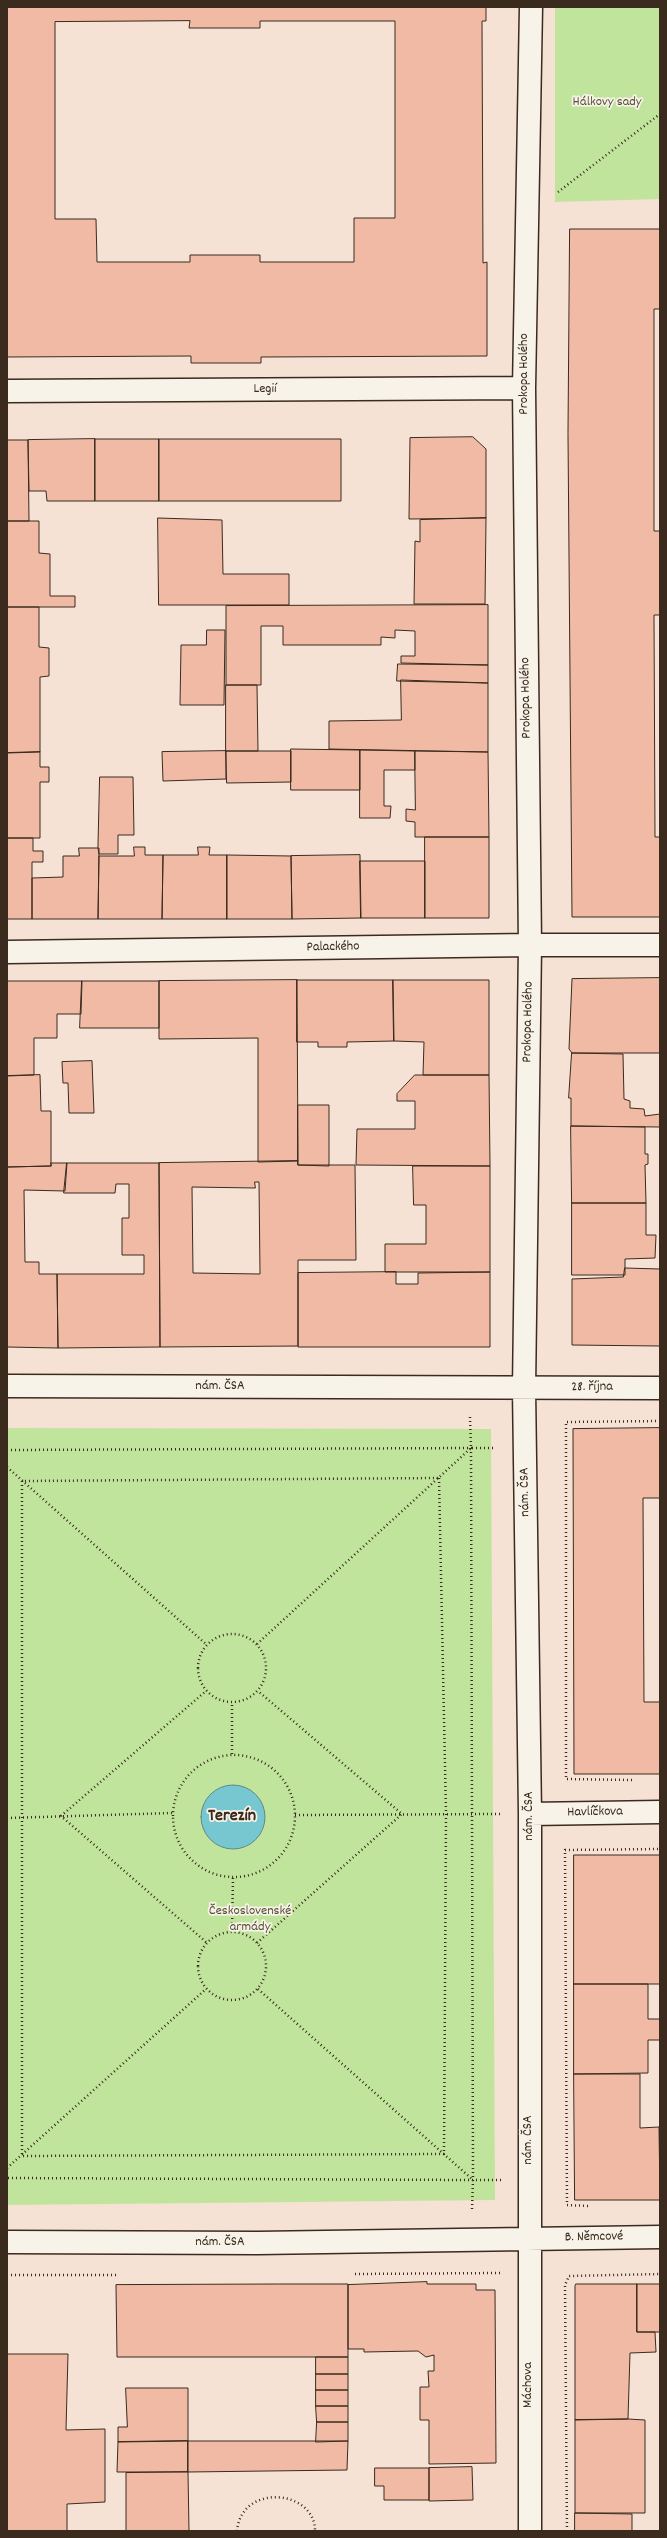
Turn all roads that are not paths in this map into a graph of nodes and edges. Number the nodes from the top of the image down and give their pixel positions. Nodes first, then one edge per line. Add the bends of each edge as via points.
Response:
1 (531, 7) edge
2 (524, 388) junction
3 (7, 391) edge
4 (530, 944) junction
5 (660, 945) edge
6 (7, 952) edge
7 (7, 1386) edge
8 (660, 1388) edge
9 (524, 1389) junction
10 (660, 1812) edge
11 (530, 1814) junction
12 (660, 2237) edge
13 (529, 2239) junction
14 (7, 2242) edge
15 (530, 2531) edge

1 - 2 street, Prokopa Holého
2 - 3 street, Legií
2 - 4 street, Prokopa Holého
4 - 5 street, Palackého
4 - 6 street, Palackého
4 - 9 street, Prokopa Holého
7 - 9 street, nám. ČSA
8 - 9 street, 28. října
9 - 11 street, nám. ČSA
10 - 11 street, Havlíčkova
11 - 13 street, nám. ČSA
12 - 13 street, B. Němcové
13 - 14 street, nám. ČSA via 258,2243
13 - 15 street, Máchova

